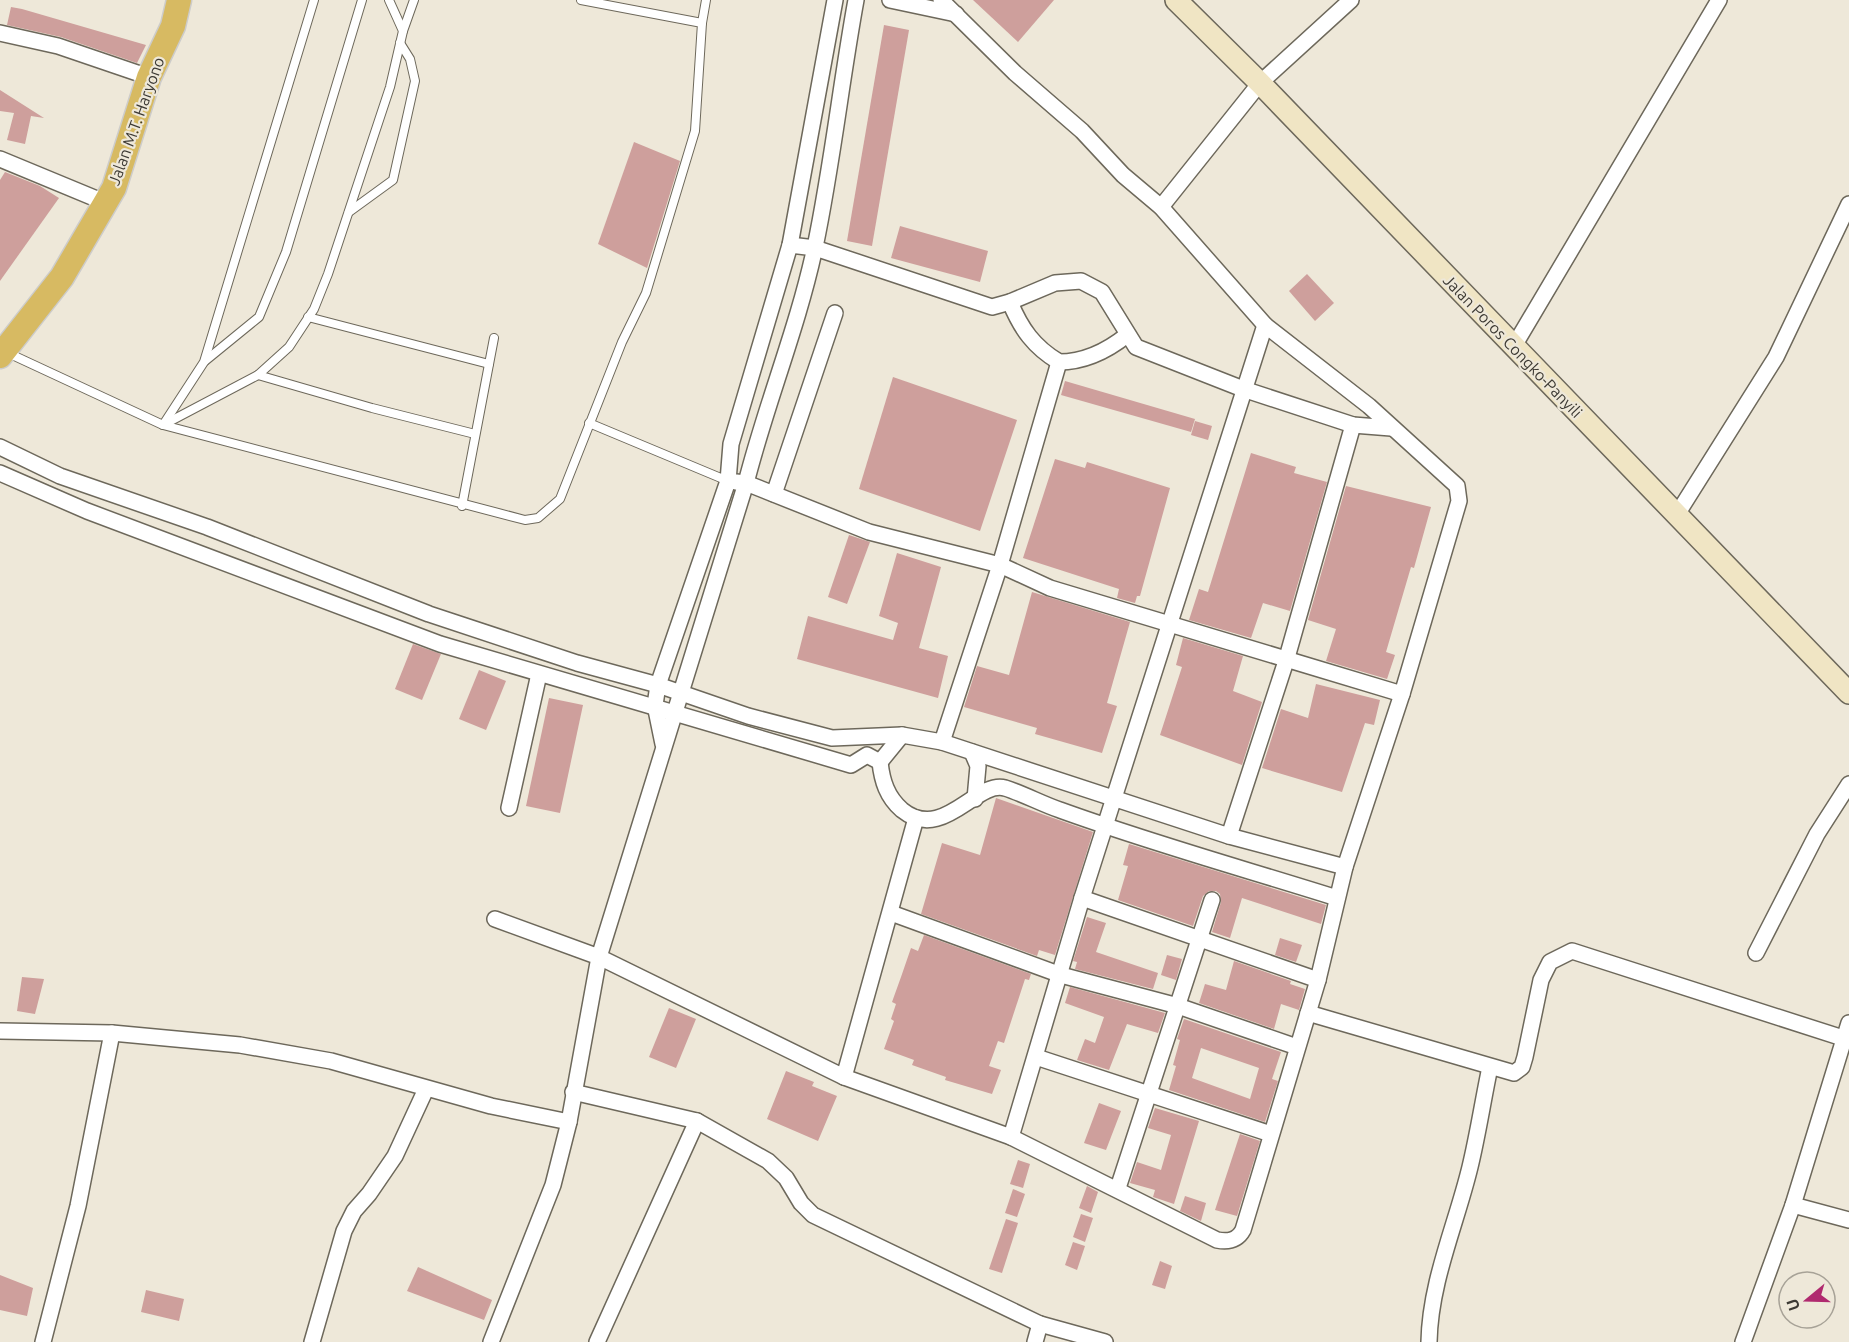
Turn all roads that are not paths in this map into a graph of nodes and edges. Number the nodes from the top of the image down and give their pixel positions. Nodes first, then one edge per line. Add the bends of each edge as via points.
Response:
1 (179, 0) edge
2 (314, 0) edge
3 (362, 0) edge
4 (389, 0) edge
5 (414, 0) edge
6 (580, 0) edge
7 (706, 0) edge
8 (835, 0) edge
9 (856, 0) edge
10 (890, 0) edge
11 (941, 0) edge
12 (1351, 0) edge
13 (1719, 0) edge
14 (1188, 4) edge
15 (956, 14) junction
16 (702, 23) junction
17 (403, 31) junction
18 (0, 33) edge
19 (400, 44) junction
20 (149, 77) junction
21 (1260, 83) junction
22 (0, 159) edge
23 (104, 202) junction
24 (1849, 204) edge
25 (1161, 207) junction
26 (348, 212) junction
27 (790, 245) junction
28 (815, 248) junction
29 (1010, 302) junction
30 (835, 313) dead end
31 (308, 317) junction
32 (1265, 325) junction
33 (1127, 335) junction
34 (494, 338) dead end
35 (1514, 346) junction
36 (2, 353) edge
37 (204, 362) junction
38 (1059, 362) junction
39 (489, 364) junction
40 (258, 375) junction
41 (1243, 389) junction
42 (589, 423) junction
43 (163, 425) junction
44 (1353, 425) junction
45 (1391, 428) junction
46 (475, 434) junction
47 (0, 447) edge
48 (0, 473) edge
49 (728, 482) junction
50 (746, 483) junction
51 (774, 494) junction
52 (462, 506) junction
53 (1676, 516) junction
54 (1000, 565) junction
55 (326, 574) junction
56 (317, 599) junction
57 (1169, 624) junction
58 (1287, 661) junction
59 (539, 674) junction
60 (658, 685) junction
61 (681, 693) junction
62 (1849, 693) edge
63 (1402, 694) junction
64 (655, 705) junction
65 (675, 711) junction
66 (902, 735) junction
67 (942, 742) junction
68 (663, 747) junction
69 (972, 752) junction
70 (880, 762) junction
71 (1849, 784) edge
72 (975, 799) junction
73 (1115, 799) junction
74 (509, 808) dead end
75 (916, 818) junction
76 (1107, 825) junction
77 (1229, 836) junction
78 (1345, 867) junction
79 (1082, 898) junction
80 (1337, 898) junction
81 (1212, 900) dead end
82 (891, 913) junction
83 (495, 920) dead end
84 (1199, 939) junction
85 (1756, 953) dead end
86 (599, 957) junction
87 (1061, 975) junction
88 (1318, 980) junction
89 (1178, 1006) junction
90 (1308, 1012) junction
91 (1849, 1023) edge
92 (0, 1031) edge
93 (111, 1034) junction
94 (1846, 1039) edge
95 (1297, 1047) junction
96 (1036, 1057) junction
97 (1490, 1067) junction
98 (844, 1077) junction
99 (426, 1089) junction
100 (573, 1092) junction
101 (1149, 1094) junction
102 (697, 1121) junction
103 (569, 1122) junction
104 (1271, 1134) junction
105 (1011, 1137) junction
106 (1118, 1188) junction
107 (1793, 1205) junction
108 (1849, 1220) edge
109 (1040, 1324) junction
110 (43, 1342) edge
111 (312, 1342) edge
112 (491, 1342) edge
113 (597, 1342) edge
114 (1035, 1342) edge
115 (1105, 1342) edge
116 (1429, 1342) edge
117 (1743, 1342) edge

1 - 20 highway, Jalan M.T. Haryono via 173,26
2 - 37 lane
3 - 37 lane via 286,252 259,317
4 - 17 lane
5 - 17 lane
6 - 16 lane
7 - 16 lane
8 - 27 street
9 - 28 street
10 - 15 street
11 - 15 street
12 - 21 street
13 - 35 street
14 - 21 main road, Jalan Poros Congko-Panyili
15 - 25 street
16 - 42 lane via 696,131 646,293
17 - 19 lane
18 - 20 street via 58,46
19 - 26 lane via 390,87
19 - 26 lane via 410,59 415,81 393,180
20 - 23 highway, Jalan M.T. Haryono via 114,188
21 - 25 street
21 - 35 main road, Jalan Poros Congko-Panyili
22 - 23 street
23 - 36 highway, Jalan M.T. Haryono via 62,277
24 - 53 street via 1776,357
25 - 32 street
26 - 31 lane via 328,274
27 - 28 street
27 - 49 street via 731,444
28 - 29 street via 983,305
28 - 50 street
29 - 33 street via 1055,283 1081,281 1102,292
29 - 38 street via 1021,328 1042,351
30 - 51 street
31 - 39 lane
31 - 40 lane via 289,347
32 - 41 street
32 - 45 street via 1370,406
33 - 38 street via 1082,360
33 - 41 street via 1136,347
34 - 39 lane
35 - 53 main road, Jalan Poros Congko-Panyili
36 - 43 lane
37 - 43 lane
38 - 54 street
39 - 46 lane
40 - 43 lane
40 - 46 lane
41 - 44 street
41 - 57 street
42 - 49 lane
42 - 52 lane via 560,499 538,518 525,520
43 - 52 lane
44 - 45 street
44 - 58 street
45 - 63 street via 1451,478 1459,495
46 - 52 lane
47 - 55 street via 60,476
48 - 56 street via 87,511
49 - 50 street
49 - 60 street
50 - 51 street
50 - 61 street
51 - 54 street via 869,532
53 - 62 main road, Jalan Poros Congko-Panyili
54 - 57 street via 1050,588
54 - 67 street
55 - 56 street
55 - 60 street via 429,614
56 - 59 street via 440,644
57 - 58 street
57 - 73 street
58 - 63 street
58 - 77 street
59 - 64 street
59 - 74 street
60 - 61 street
60 - 64 street
61 - 65 street
61 - 66 street via 831,738
63 - 78 street
64 - 65 street
64 - 68 street
65 - 68 street
65 - 70 street via 851,765 867,755
66 - 67 street
66 - 70 street
67 - 69 street
68 - 86 street
69 - 72 street via 978,766
69 - 73 street
70 - 75 street via 889,794 904,812
71 - 85 street via 1817,834
72 - 75 street via 943,816
72 - 76 street via 994,788 1004,788
73 - 76 street
73 - 77 street
75 - 82 street
76 - 79 street
76 - 80 street
77 - 78 street
78 - 80 street
79 - 84 street
79 - 87 street
80 - 88 street
81 - 84 street
82 - 87 street
82 - 98 street
83 - 86 street
84 - 88 street
84 - 89 street
86 - 98 street
86 - 100 street
87 - 89 street
87 - 96 street
88 - 90 street
89 - 95 street
89 - 101 street
90 - 95 street
90 - 97 street
91 - 94 street
92 - 93 street
93 - 99 street via 240,1045 331,1062
93 - 110 street via 78,1206
94 - 97 street via 1572,951 1550,962 1541,980 1522,1067 1514,1073
94 - 107 street
95 - 104 street
96 - 101 street
96 - 105 street
97 - 116 street via 1470,1166 1429,1317
98 - 105 street
99 - 103 street
99 - 111 street via 394,1155 344,1231
100 - 102 street
100 - 103 street
101 - 104 street
101 - 106 street
102 - 109 street via 768,1161 813,1215
102 - 113 street
103 - 112 street via 553,1185
104 - 106 street via 1243,1230 1227,1242
105 - 106 street
107 - 108 street
107 - 117 street
109 - 114 street
109 - 115 street

